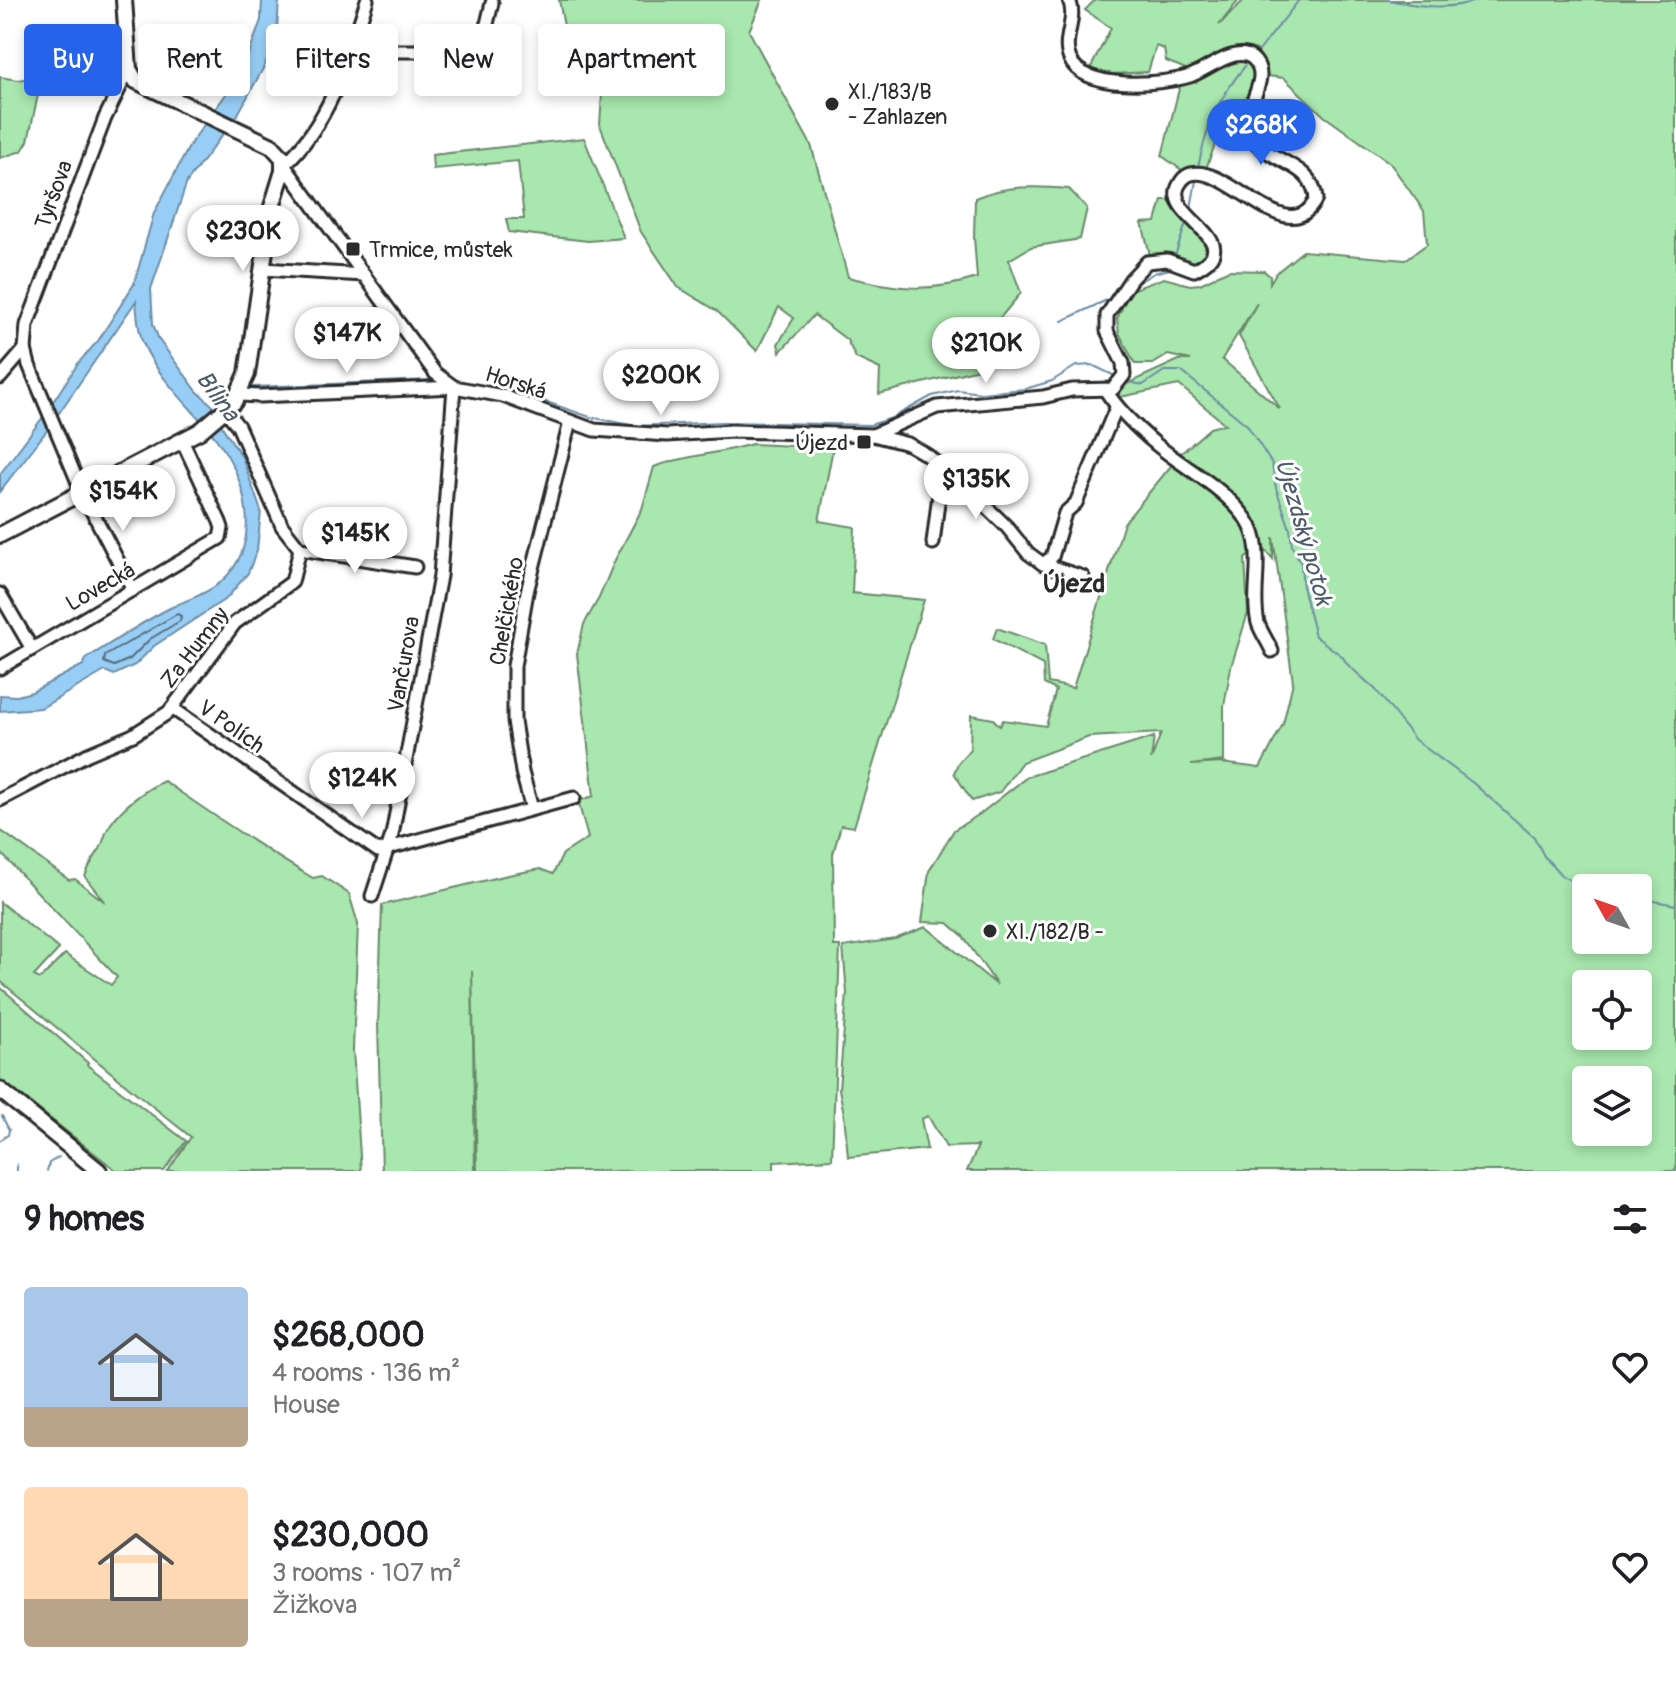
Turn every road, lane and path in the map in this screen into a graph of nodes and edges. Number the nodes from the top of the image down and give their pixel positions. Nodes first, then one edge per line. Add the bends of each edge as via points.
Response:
1 (124, 0) edge
2 (367, 0) edge
3 (492, 3) dead end
4 (1075, 3) edge
5 (359, 24) edge
6 (398, 51) edge
7 (122, 69) edge
8 (129, 69) junction
9 (333, 96) edge
10 (284, 165) junction
11 (263, 269) junction
12 (364, 275) junction
13 (25, 349) junction
14 (0, 378) edge
15 (454, 387) junction
16 (1106, 391) junction
17 (240, 395) junction
18 (1116, 408) junction
19 (224, 413) junction
20 (570, 422) junction
21 (873, 435) junction
22 (182, 440) junction
23 (942, 470) junction
24 (82, 492) junction
25 (0, 535) edge
26 (933, 543) dead end
27 (300, 549) junction
28 (1043, 564) junction
29 (415, 567) dead end
30 (1083, 577) dead end
31 (133, 590) junction
32 (0, 594) edge
33 (32, 649) junction
34 (1272, 651) dead end
35 (0, 668) edge
36 (172, 708) junction
37 (574, 798) dead end
38 (0, 800) edge
39 (532, 809) junction
40 (386, 849) junction
41 (372, 896) dead end
42 (0, 1090) edge
43 (99, 1171) edge

1 - 8 main road
2 - 5 street
3 - 6 street via 482,45 474,51
4 - 16 street via 1066,46 1070,61 1097,81 1174,79 1231,56 1251,57 1260,78 1247,118 1252,138 1301,171 1316,199 1310,210 1294,217 1276,213 1203,174 1186,176 1176,192 1177,202 1207,232 1212,253 1194,270 1167,260 1147,262 1120,294 1107,315 1107,331 1123,363 1121,380
7 - 8 street
8 - 10 main road via 142,86 276,148
8 - 13 street, Tyršova via 105,118 27,325
9 - 10 street via 299,151
10 - 11 main road via 274,194
10 - 12 street
11 - 12 street
11 - 17 main road
12 - 15 street via 435,373
13 - 14 street
13 - 24 street, Tyršova
15 - 17 street, Horská
15 - 20 street, Horská via 503,396
15 - 40 street, Vančurova via 440,576
16 - 18 street
16 - 21 street via 1072,390 937,407
17 - 19 main road
18 - 28 street via 1076,503 1065,513 1052,557
18 - 34 street via 1222,493 1245,518 1257,541 1259,624
19 - 22 main road
19 - 27 street via 238,426 282,526
20 - 21 street, Horská via 628,434
20 - 39 street, Chelčického via 514,666 514,721
21 - 23 street via 908,444
22 - 24 main road
22 - 31 street, Lovecká via 222,533
23 - 26 street
23 - 28 street
24 - 25 main road
24 - 31 street, Tyršova
27 - 29 street
27 - 36 street, Za Humny via 292,582 235,623
28 - 30 street
31 - 33 street, Lovecká
32 - 33 street
33 - 35 street, Lovecká
36 - 38 street, Za Humny via 133,735
36 - 40 street, V Polích via 378,851
37 - 39 street
39 - 40 street
40 - 41 street, Vančurova
42 - 43 main road

